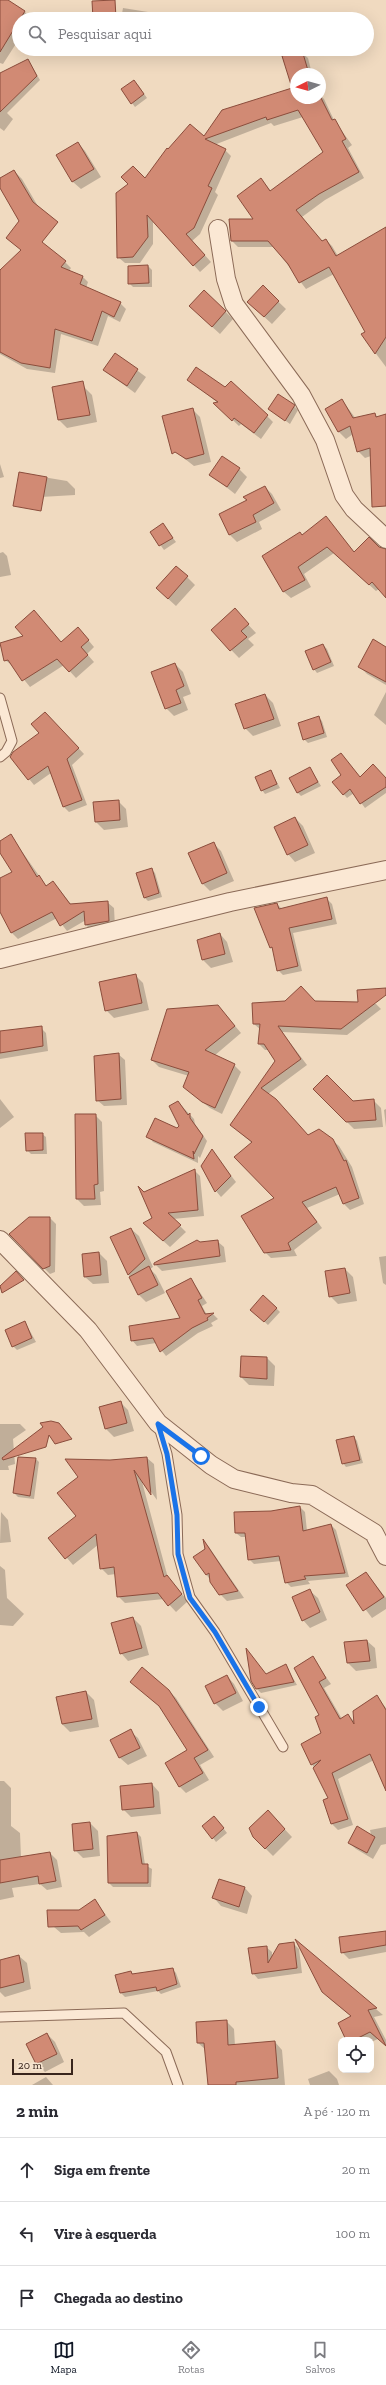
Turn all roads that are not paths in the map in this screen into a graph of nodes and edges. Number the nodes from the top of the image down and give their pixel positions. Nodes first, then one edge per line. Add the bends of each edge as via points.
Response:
1 (218, 229) dead end
2 (386, 539) edge
3 (0, 698) edge
4 (0, 757) edge
5 (386, 870) edge
6 (0, 959) edge
7 (0, 1240) edge
8 (158, 1424) junction
9 (386, 1556) edge
10 (283, 1747) dead end
11 (0, 2017) edge
12 (178, 2085) edge

1 - 2 street via 226,279 234,304 301,395 325,440 344,495 354,509
3 - 4 lane via 12,741
5 - 6 street via 230,902
7 - 8 street via 88,1330
8 - 9 street via 211,1465 234,1479 291,1493 312,1495 374,1533
8 - 10 lane via 167,1454 177,1515 178,1554 190,1598 215,1632
11 - 12 lane via 124,2013 166,2052

